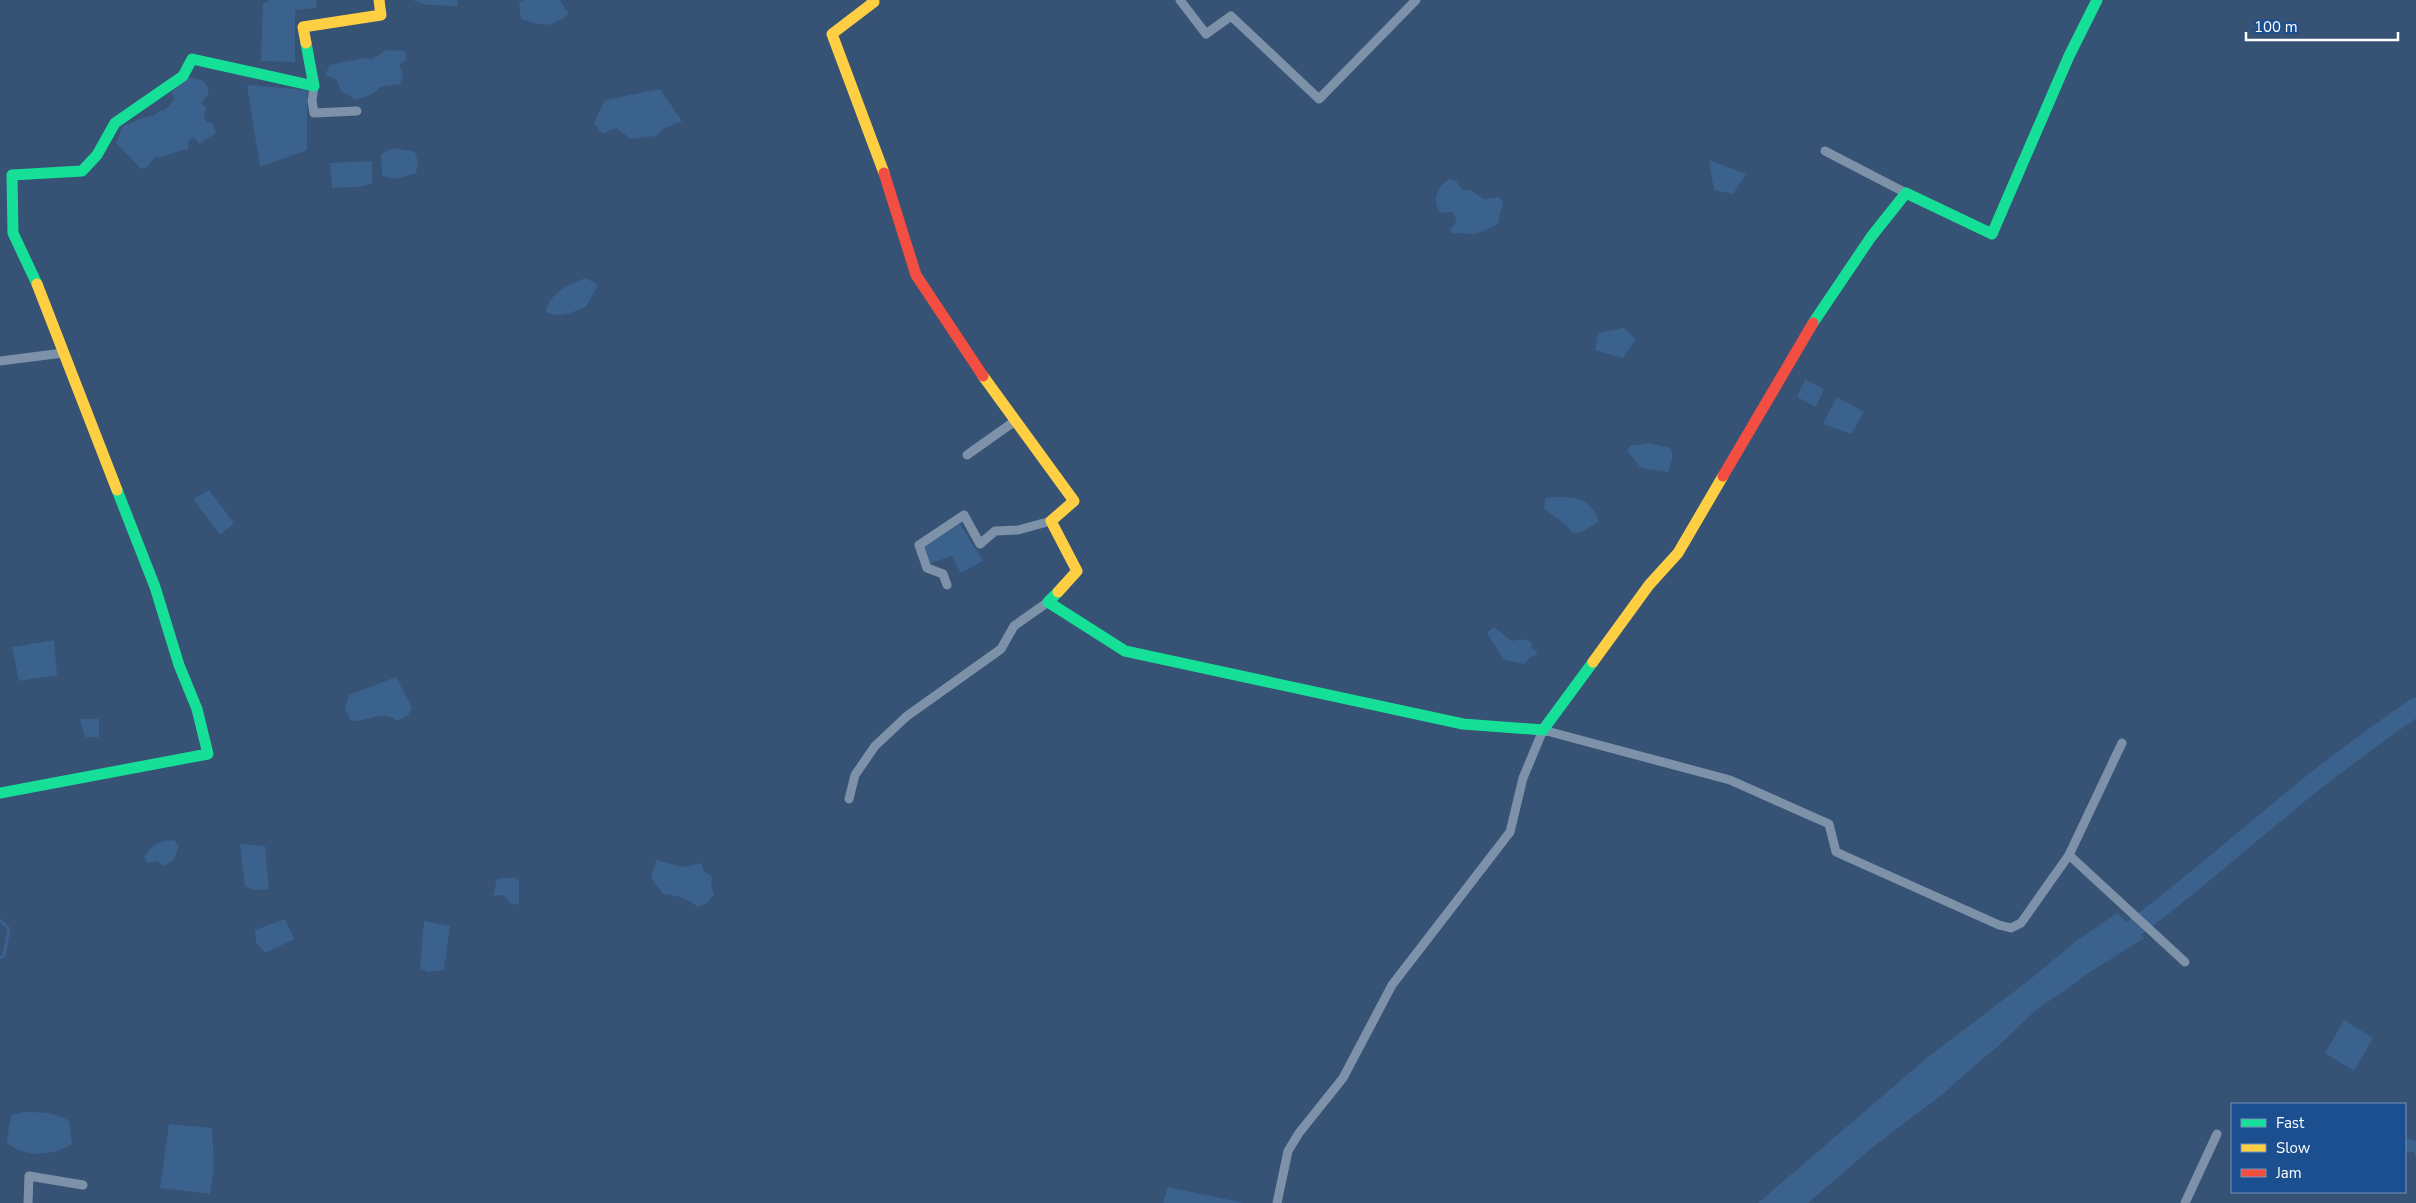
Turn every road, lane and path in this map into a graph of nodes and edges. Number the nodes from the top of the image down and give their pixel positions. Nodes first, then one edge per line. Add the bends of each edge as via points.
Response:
1 (379, 0) edge
2 (1180, 0) edge
3 (1416, 0) edge
4 (2097, 0) edge
5 (874, 1) edge
6 (314, 86) junction
7 (357, 111) dead end
8 (1825, 151) dead end
9 (1906, 193) junction
10 (63, 353) junction
11 (0, 361) edge
12 (1015, 421) junction
13 (967, 456) dead end
14 (1051, 521) junction
15 (947, 585) dead end
16 (1048, 602) junction
17 (1543, 730) junction
18 (2122, 743) dead end
19 (0, 793) edge
20 (849, 799) dead end
21 (2069, 854) junction
22 (2186, 962) dead end
23 (2217, 1134) dead end
24 (83, 1185) dead end
25 (28, 1203) edge
26 (1277, 1203) edge
27 (2185, 1203) edge

1 - 6 street via 381,15 302,27
2 - 3 street via 1206,34 1231,16 1319,99
4 - 9 street via 2069,56 1992,234
5 - 12 street via 832,34 887,182 916,275
6 - 7 street via 314,113
6 - 10 street via 192,59 183,76 115,123 97,156 82,171 12,175 13,233 37,284
8 - 9 street
9 - 17 street via 1871,237 1800,343 1678,553 1650,585
10 - 11 street
10 - 19 street via 155,587 179,665 198,709 208,754
12 - 13 street
12 - 14 street via 1074,501
14 - 15 street via 1018,530 995,531 980,544 964,515 919,545 927,568 943,574
14 - 16 street via 1077,571
16 - 17 street via 1125,651 1463,724
16 - 20 street via 1014,626 1000,649 907,716 875,746 855,775
17 - 21 street via 1730,780 1829,824 1836,852 1925,894 2011,928 2021,922
17 - 26 street via 1523,778 1510,832 1392,985 1343,1078 1288,1151
18 - 21 street
21 - 22 street
23 - 27 street
24 - 25 street via 29,1176

